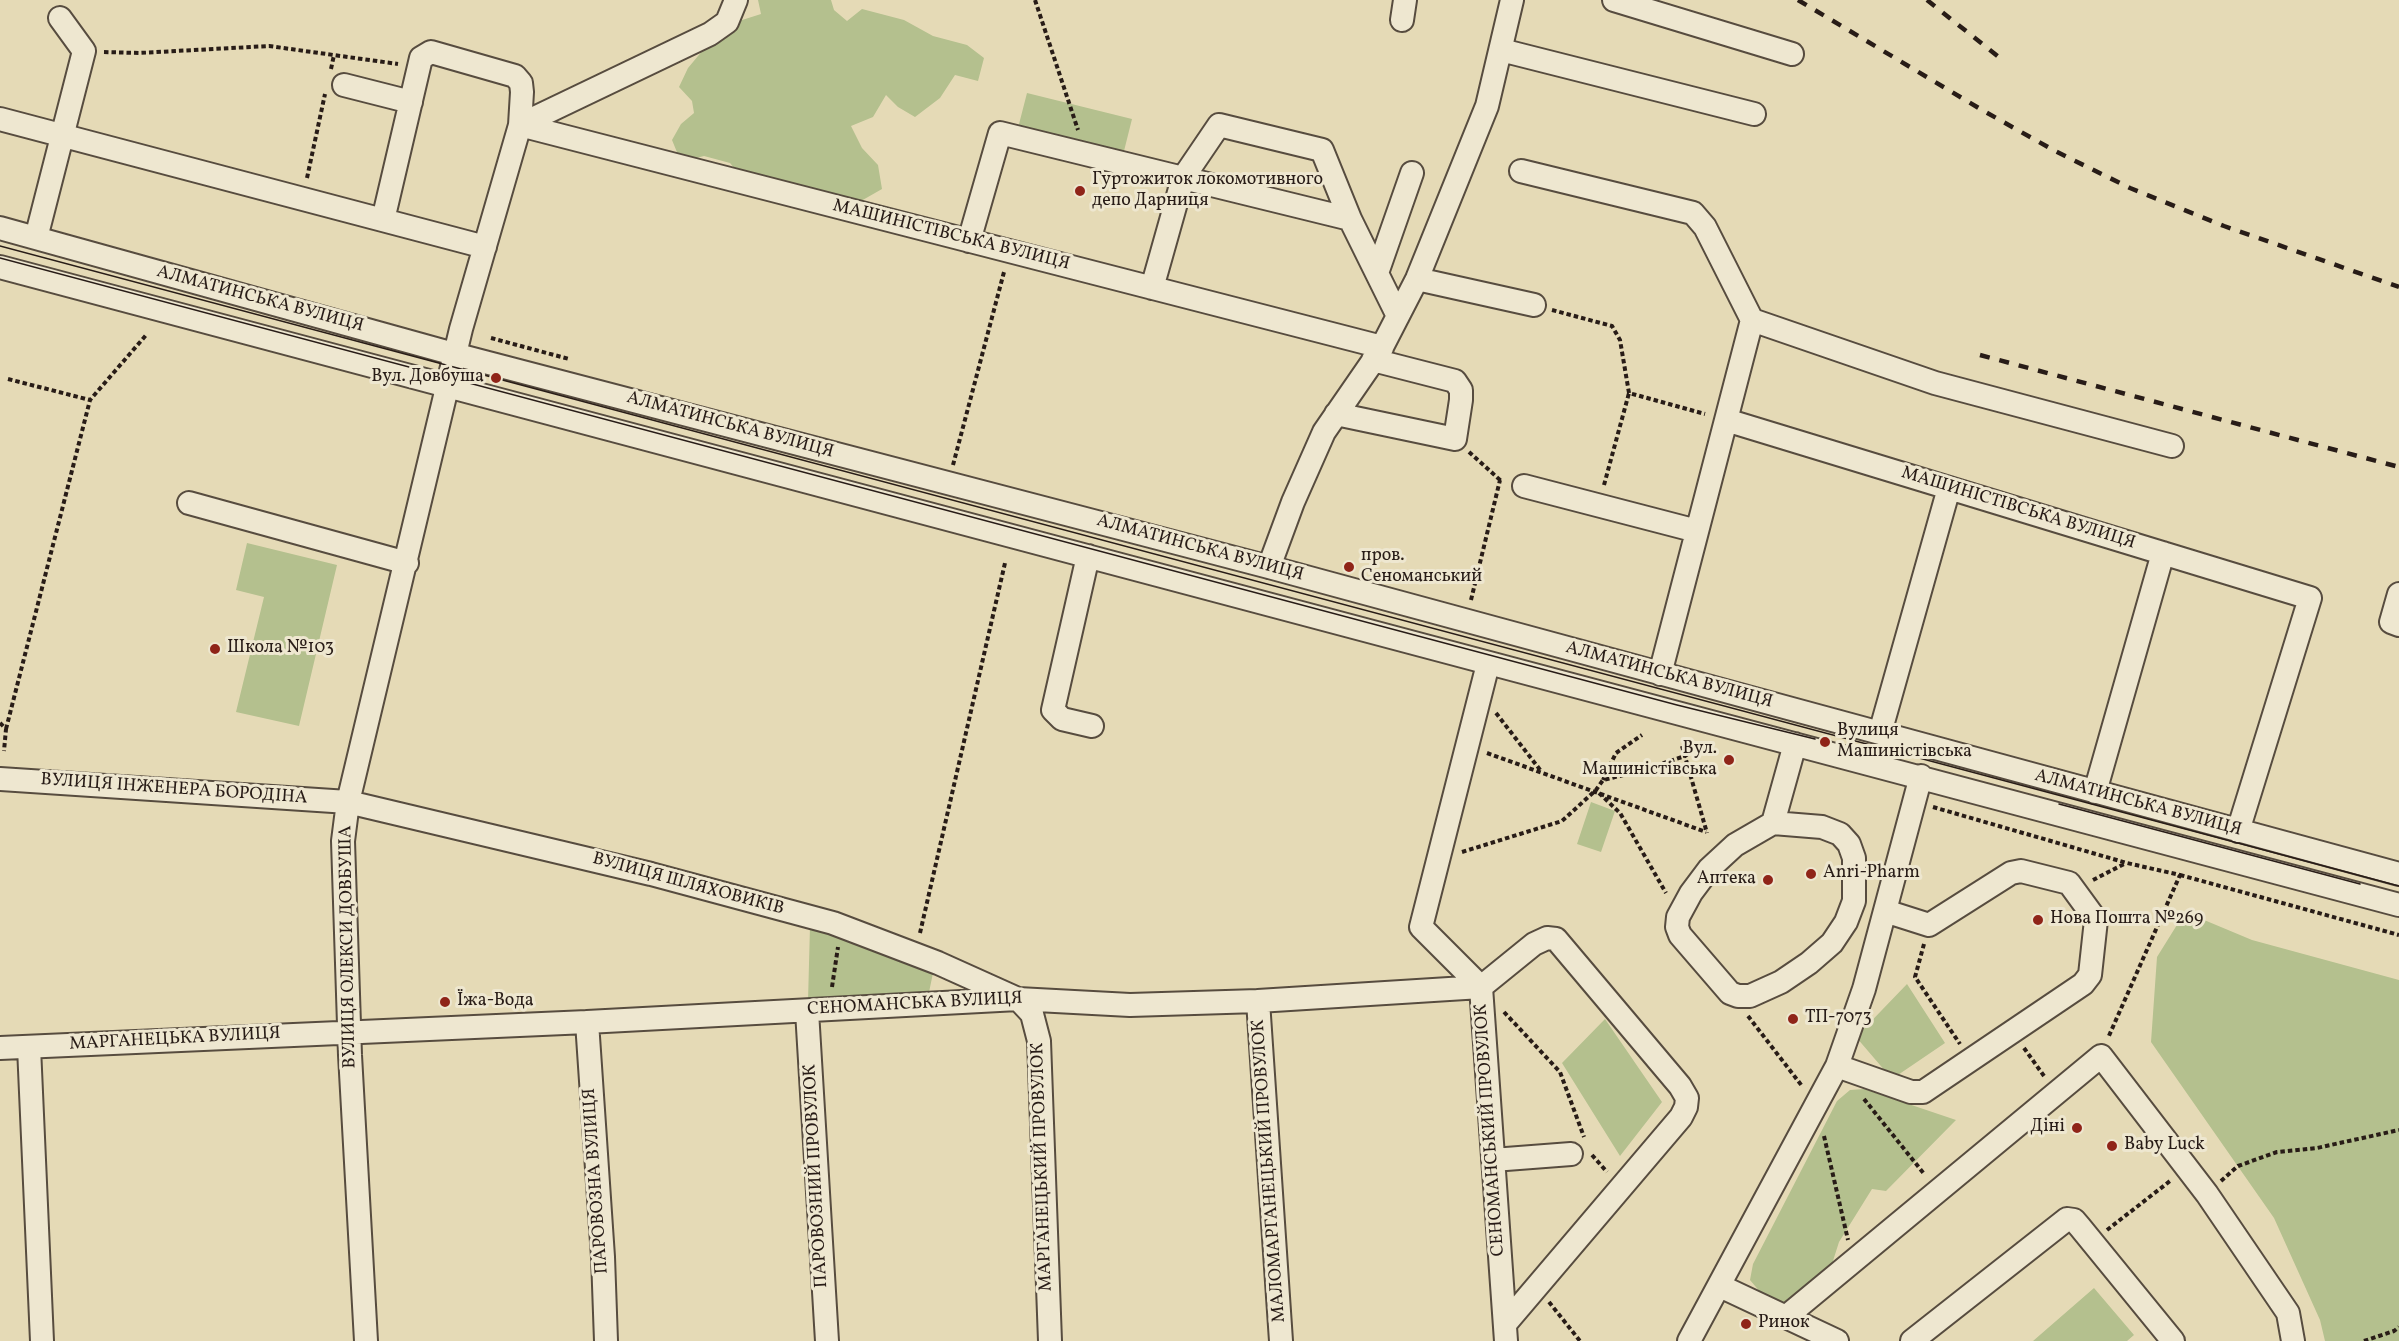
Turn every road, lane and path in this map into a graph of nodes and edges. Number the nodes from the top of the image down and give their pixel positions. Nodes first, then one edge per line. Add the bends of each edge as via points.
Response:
1 (736, 0) edge
2 (1035, 0) edge
3 (1512, 0) edge
4 (1614, 0) edge
5 (60, 18) dead end
6 (1500, 50) junction
7 (84, 51) junction
8 (1792, 54) dead end
9 (334, 55) junction
10 (419, 67) junction
11 (333, 84) junction
12 (411, 102) junction
13 (1754, 114) dead end
14 (0, 119) edge
15 (520, 125) junction
16 (60, 136) junction
17 (1086, 154) junction
18 (1521, 171) dead end
19 (1412, 173) dead end
20 (1183, 178) junction
21 (303, 199) junction
22 (1350, 219) junction
23 (383, 220) junction
24 (0, 228) edge
25 (36, 238) junction
26 (969, 241) junction
27 (485, 247) junction
28 (1009, 251) junction
29 (0, 267) edge
30 (1377, 273) junction
31 (1417, 279) junction
32 (1152, 288) junction
33 (1534, 305) joint
34 (1398, 316) junction
35 (1752, 320) junction
36 (147, 334) dead end
37 (454, 354) junction
38 (1378, 354) junction
39 (8, 379) dead end
40 (447, 384) junction
41 (1629, 393) junction
42 (90, 400) junction
43 (1336, 414) junction
44 (1726, 420) junction
45 (1455, 439) junction
46 (2172, 446) dead end
47 (953, 466) dead end
48 (1500, 480) junction
49 (1524, 486) joint
50 (1948, 488) junction
51 (189, 503) dead end
52 (1599, 506) junction
53 (1697, 531) junction
54 (2163, 553) junction
55 (1088, 556) junction
56 (406, 563) junction
57 (1005, 563) dead end
58 (1269, 567) junction
59 (2399, 594) edge
60 (1469, 607) dead end
61 (2399, 625) edge
62 (1488, 664) junction
63 (1660, 674) junction
64 (1480, 691) junction
65 (0, 723) edge
66 (1092, 726) dead end
67 (6, 729) junction
68 (1880, 733) junction
69 (1642, 735) dead end
70 (1795, 744) junction
71 (1466, 746) junction
72 (1682, 746) dead end
73 (1695, 749) dead end
74 (4, 751) dead end
75 (1685, 756) junction
76 (1541, 772) junction
77 (1921, 776) junction
78 (0, 779) edge
79 (1603, 780) junction
80 (1596, 790) junction
81 (2095, 792) junction
82 (348, 802) junction
83 (1773, 823) junction
84 (2238, 831) junction
85 (1706, 832) junction
86 (1722, 857) junction
87 (2127, 863) dead end
88 (1435, 870) junction
89 (2399, 874) edge
90 (2180, 875) dead end
91 (2075, 889) junction
92 (2399, 905) edge
93 (1885, 911) junction
94 (1678, 917) junction
95 (833, 923) junction
96 (1929, 926) junction
97 (2399, 934) edge
98 (915, 954) junction
99 (1481, 987) junction
100 (1730, 993) junction
101 (1018, 999) junction
102 (1258, 1001) junction
103 (815, 1010) junction
104 (587, 1022) junction
105 (349, 1031) junction
106 (2013, 1032) junction
107 (29, 1047) junction
108 (0, 1048) edge
109 (1970, 1060) junction
110 (1837, 1066) junction
111 (1859, 1092) dead end
112 (2054, 1092) junction
113 (1816, 1105) junction
114 (2399, 1130) edge
115 (1583, 1149) junction
116 (1493, 1160) junction
117 (2187, 1167) junction
118 (1621, 1188) junction
119 (1937, 1190) junction
120 (2207, 1194) junction
121 (2092, 1242) junction
122 (1853, 1261) junction
123 (1720, 1286) junction
124 (1537, 1287) junction
125 (1787, 1316) junction
126 (2399, 1327) edge
127 (1506, 1332) edge
128 (42, 1341) edge
129 (366, 1341) edge
130 (606, 1341) edge
131 (827, 1341) edge
132 (1050, 1341) edge
133 (1281, 1341) edge
134 (1580, 1341) edge
135 (1689, 1341) edge
136 (1837, 1341) edge
137 (1912, 1341) edge
138 (2173, 1341) edge
139 (2293, 1341) edge
140 (2364, 1341) edge

1 - 15 street via 727,22 710,34
2 - 17 path
3 - 6 street
4 - 8 street
5 - 7 street
6 - 13 street
6 - 31 street via 1487,106
7 - 9 path via 139,53 268,46
7 - 16 street
9 - 10 path
9 - 11 path
10 - 12 street
10 - 15 street, ВУЛИЦЯ ОЛЕКСИ ДОВБУША via 424,54 431,52 515,76 522,92
11 - 12 street
11 - 21 path
12 - 23 street
14 - 16 street
15 - 26 street, МАШИНІСТІВСЬКА ВУЛИЦЯ
15 - 27 street, ВУЛИЦЯ ОЛЕКСИ ДОВБУША
16 - 21 street
16 - 25 street
17 - 20 street
17 - 26 street via 1000,133
18 - 35 street via 1693,213 1705,227
19 - 30 street
20 - 22 street
20 - 22 street via 1219,125 1322,150
20 - 32 street
21 - 23 street
22 - 30 street
23 - 27 street
24 - 25 street, АЛМАТИНСЬКА ВУЛИЦЯ
25 - 37 street, АЛМАТИНСЬКА ВУЛИЦЯ
26 - 28 street, МАШИНІСТІВСЬКА ВУЛИЦЯ
27 - 37 street, ВУЛИЦЯ ОЛЕКСИ ДОВБУША
28 - 32 street, МАШИНІСТІВСЬКА ВУЛИЦЯ
28 - 47 path
29 - 40 street, АЛМАТИНСЬКА ВУЛИЦЯ
30 - 34 street
31 - 33 street
31 - 34 street
32 - 38 street, МАШИНІСТІВСЬКА ВУЛИЦЯ
33 - 41 path via 1612,326 1620,340
34 - 38 street
35 - 44 street
35 - 46 street via 1935,383
36 - 42 path
37 - 40 street, ВУЛИЦЯ ОЛЕКСИ ДОВБУША
37 - 58 street, АЛМАТИНСЬКА ВУЛИЦЯ
38 - 43 street
38 - 45 street, МАШИНІСТІВСЬКА ВУЛИЦЯ via 1455,381 1461,390
39 - 42 path
40 - 55 street, АЛМАТИНСЬКА ВУЛИЦЯ
40 - 56 street, ВУЛИЦЯ ОЛЕКСИ ДОВБУША
41 - 44 path
41 - 52 path
42 - 67 path
43 - 45 street
43 - 58 street via 1293,501
44 - 50 street, МАШИНІСТІВСЬКА ВУЛИЦЯ
44 - 53 street
45 - 48 path
48 - 49 path
48 - 60 path
49 - 52 street
50 - 54 street, МАШИНІСТІВСЬКА ВУЛИЦЯ
50 - 68 street
51 - 56 street
52 - 53 street
53 - 63 street
54 - 81 street
54 - 84 street, МАШИНІСТІВСЬКА ВУЛИЦЯ via 2310,598
55 - 62 street, АЛМАТИНСЬКА ВУЛИЦЯ
55 - 66 street via 1053,710 1062,718
56 - 82 street, ВУЛИЦЯ ОЛЕКСИ ДОВБУША
57 - 98 path
58 - 63 street, АЛМАТИНСЬКА ВУЛИЦЯ
59 - 61 street via 2391,622
62 - 64 street, СЕНОМАНСЬКИЙ ПРОВУЛОК
62 - 70 street, АЛМАТИНСЬКА ВУЛИЦЯ
63 - 68 street, АЛМАТИНСЬКА ВУЛИЦЯ
64 - 71 street, СЕНОМАНСЬКИЙ ПРОВУЛОК
64 - 76 path
65 - 67 path
67 - 74 path
68 - 81 street, АЛМАТИНСЬКА ВУЛИЦЯ
69 - 79 path via 1616,753
70 - 77 street, АЛМАТИНСЬКА ВУЛИЦЯ
70 - 83 street
71 - 76 path
71 - 88 street, СЕНОМАНСЬКИЙ ПРОВУЛОК
72 - 75 path
73 - 75 path
75 - 79 path
75 - 85 path
76 - 80 path
77 - 92 street, АЛМАТИНСЬКА ВУЛИЦЯ
77 - 93 street
78 - 82 street, ВУЛИЦЯ ІНЖЕНЕРА БОРОДІНА
79 - 80 path
80 - 85 path
80 - 88 path via 1562,821 1468,849
80 - 94 path via 1620,813
81 - 84 street, АЛМАТИНСЬКА ВУЛИЦЯ
82 - 95 street, ВУЛИЦЯ ШЛЯХОВИКІВ via 651,874
82 - 105 street, ВУЛИЦЯ ОЛЕКСИ ДОВБУША via 343,841
83 - 86 street
83 - 100 street via 1822,827 1840,834 1854,858 1854,901 1832,943 1809,963 1750,996
84 - 89 street, АЛМАТИНСЬКА ВУЛИЦЯ
85 - 86 path
86 - 94 street via 1690,893
87 - 91 path
88 - 99 street, СЕНОМАНСЬКИЙ ПРОВУЛОК via 1420,927
90 - 97 path
91 - 96 street via 2069,883 2031,873 2011,873
91 - 106 street via 2096,920 2090,975 2083,984
93 - 96 street
93 - 110 street via 1864,989
94 - 100 street via 1680,936
95 - 98 street, ВУЛИЦЯ ШЛЯХОВИКІВ
95 - 103 path via 838,951 832,986
96 - 109 path via 1915,977
98 - 101 street, ВУЛИЦЯ ШЛЯХОВИКІВ
99 - 102 street, СЕНОМАНСЬКА ВУЛИЦЯ
99 - 115 path via 1560,1072
99 - 116 street, СЕНОМАНСЬКИЙ ПРОВУЛОК
99 - 118 street via 1534,944 1556,939 1680,1086 1687,1098 1681,1117
100 - 113 path
101 - 102 street, СЕНОМАНСЬКА ВУЛИЦЯ via 1130,1005
101 - 103 street, СЕНОМАНСЬКА ВУЛИЦЯ
101 - 132 street, МАРГАНЕЦЬКИЙ ПРОВУЛОК via 1032,1014 1039,1041
102 - 133 street, МАЛОМАРГАНЕЦЬКИЙ ПРОВУЛОК
103 - 104 street, СЕНОМАНСЬКА ВУЛИЦЯ
103 - 131 street, ПАРОВОЗНИЙ ПРОВУЛОК
104 - 105 street, СЕНОМАНСЬКА ВУЛИЦЯ
104 - 130 street, ПАРОВОЗНА ВУЛИЦЯ
105 - 107 street, МАРГАНЕЦЬКА ВУЛИЦЯ
105 - 129 street, ВУЛИЦЯ ОЛЕКСИ ДОВБУША
106 - 109 street
106 - 112 path
107 - 108 street, МАРГАНЕЦЬКА ВУЛИЦЯ
107 - 128 street
109 - 110 street via 1917,1093
110 - 113 street
111 - 119 path
112 - 117 street via 2101,1056
112 - 119 street
113 - 122 path
113 - 123 street
114 - 120 path via 2317,1148 2277,1152 2238,1166
115 - 116 street
115 - 118 path
116 - 127 street, СЕНОМАНСЬКИЙ ПРОВУЛОК
117 - 120 street
117 - 121 path
118 - 124 street
119 - 122 street
120 - 139 street via 2288,1313
121 - 137 street via 2074,1220 2060,1223
121 - 138 street
122 - 125 street
123 - 125 street
123 - 135 street
124 - 127 street
124 - 134 path
125 - 136 street
126 - 140 path

